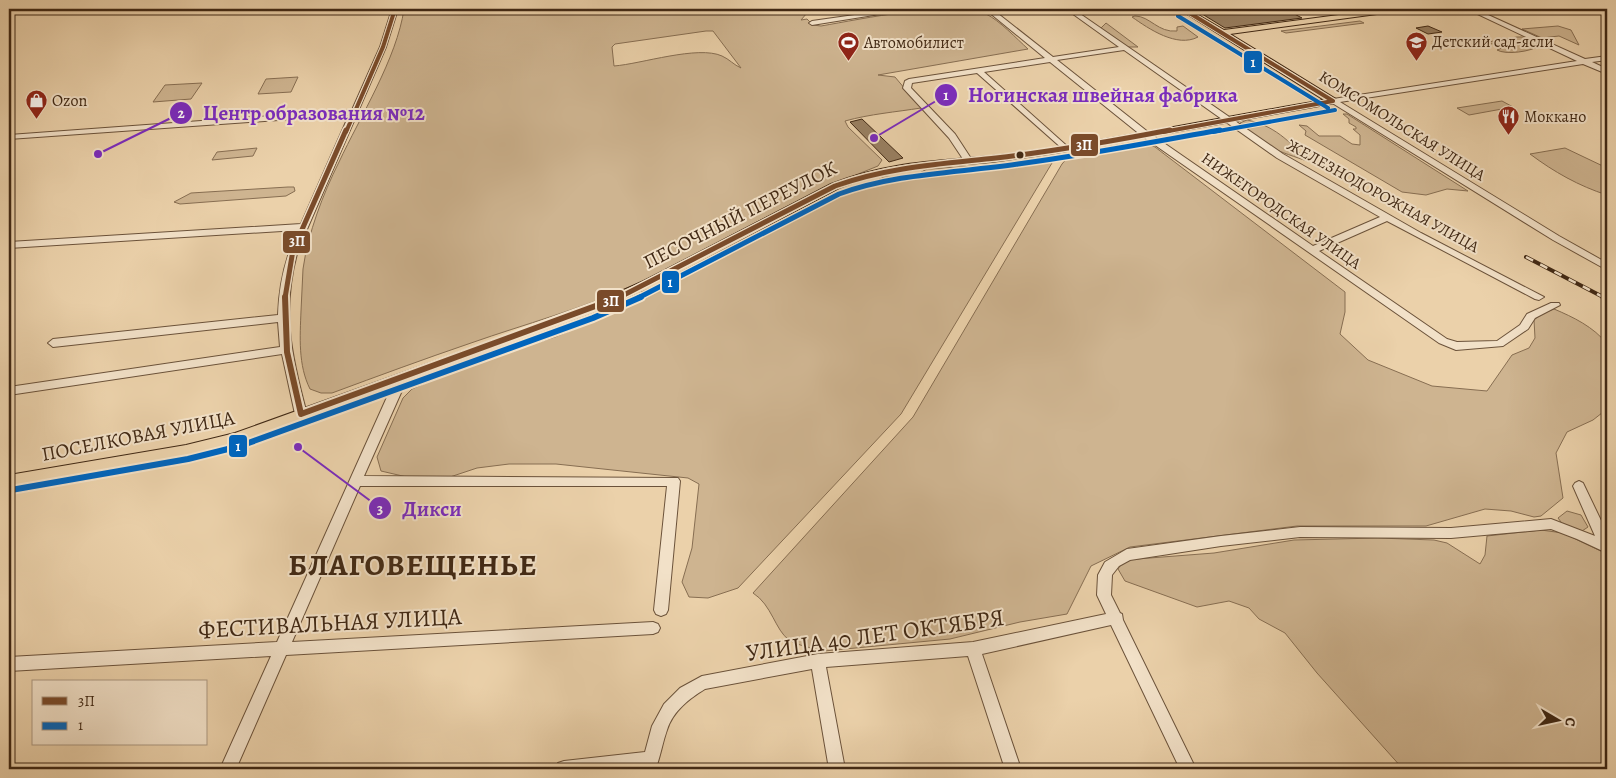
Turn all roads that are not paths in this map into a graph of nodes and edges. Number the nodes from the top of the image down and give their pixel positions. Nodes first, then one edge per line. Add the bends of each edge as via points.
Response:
1 (395, 9) edge
2 (908, 9) edge
3 (988, 9) edge
4 (1069, 9) edge
5 (1183, 9) edge
6 (1393, 9) edge
7 (1470, 9) edge
8 (1598, 9) edge
9 (1607, 13) edge
10 (812, 23) dead end
11 (1223, 33) junction
12 (1124, 48) junction
13 (1048, 58) junction
14 (1607, 58) edge
15 (1586, 62) junction
16 (978, 70) junction
17 (1607, 72) edge
18 (1333, 101) junction
19 (354, 112) junction
20 (1226, 120) junction
21 (1145, 134) junction
22 (9, 138) edge
23 (1065, 148) junction
24 (968, 160) junction
25 (1386, 218) junction
26 (304, 227) junction
27 (9, 245) edge
28 (1313, 250) junction
29 (1607, 267) edge
30 (1539, 297) dead end
31 (1555, 305) dead end
32 (283, 318) junction
33 (53, 343) dead end
34 (285, 350) junction
35 (402, 377) junction
36 (9, 391) edge
37 (301, 414) junction
38 (9, 481) edge
39 (356, 481) junction
40 (1579, 486) dead end
41 (1607, 547) edge
42 (662, 610) dead end
43 (1117, 618) junction
44 (653, 628) dead end
45 (282, 649) junction
46 (973, 649) junction
47 (818, 661) junction
48 (9, 664) edge
49 (652, 764) edge
50 (228, 769) edge
51 (564, 769) edge
52 (837, 769) edge
53 (1013, 769) edge
54 (1188, 769) edge

1 - 19 street
2 - 10 street
3 - 13 street, НИЖЕГОРОДСКАЯ УЛИЦА
4 - 12 street, ЖЕЛЕЗНОДОРОЖНАЯ УЛИЦА
5 - 11 main road, КОМСОМОЛЬСКАЯ УЛИЦА
6 - 11 main road
7 - 15 street
8 - 9 main road
11 - 18 main road, КОМСОМОЛЬСКАЯ УЛИЦА
12 - 13 street
12 - 20 street, ЖЕЛЕЗНОДОРОЖНАЯ УЛИЦА
13 - 16 street
13 - 21 street, НИЖЕГОРОДСКАЯ УЛИЦА
14 - 15 street
15 - 17 street
15 - 18 street
16 - 23 street
16 - 24 street via 907,83 907,88 952,136
18 - 20 main road, ПЕСОЧНЫЙ ПЕРЕУЛОК
18 - 29 street, КОМСОМОЛЬСКАЯ УЛИЦА
19 - 22 street
19 - 26 street
20 - 21 main road, ПЕСОЧНЫЙ ПЕРЕУЛОК
20 - 25 street, ЖЕЛЕЗНОДОРОЖНАЯ УЛИЦА
21 - 23 main road, ПЕСОЧНЫЙ ПЕРЕУЛОК
21 - 28 street, НИЖЕГОРОДСКАЯ УЛИЦА
23 - 24 main road, ПЕСОЧНЫЙ ПЕРЕУЛОК
24 - 35 main road, ПЕСОЧНЫЙ ПЕРЕУЛОК via 905,165 855,177 623,296
25 - 28 street
25 - 30 street, ЖЕЛЕЗНОДОРОЖНАЯ УЛИЦА
26 - 27 street
26 - 32 street via 293,247 286,271
28 - 31 street, НИЖЕГОРОДСКАЯ УЛИЦА via 1456,346 1499,344 1524,327 1532,316
32 - 33 street
32 - 34 street
34 - 36 street
34 - 37 street
35 - 37 main road, ПЕСОЧНЫЙ ПЕРЕУЛОК
35 - 39 street
37 - 38 main road, ПОСЕЛКОВАЯ УЛИЦА via 215,444
39 - 42 street via 674,481
39 - 45 street
40 - 41 street
41 - 43 street via 1550,524 1451,533 1300,532 1221,541 1128,555 1115,561 1106,569 1103,582 1104,595
43 - 46 street, УЛИЦА 40 ЛЕТ ОКТЯБРЯ
43 - 54 street
44 - 45 street, ФЕСТИВАЛЬНАЯ УЛИЦА
45 - 48 street, ФЕСТИВАЛЬНАЯ УЛИЦА
45 - 50 street
46 - 47 street, УЛИЦА 40 ЛЕТ ОКТЯБРЯ
46 - 53 street
47 - 49 street, УЛИЦА 40 ЛЕТ ОКТЯБРЯ via 702,683 684,693 669,709 660,726
47 - 52 street
49 - 51 street, УЛИЦА 40 ЛЕТ ОКТЯБРЯ

